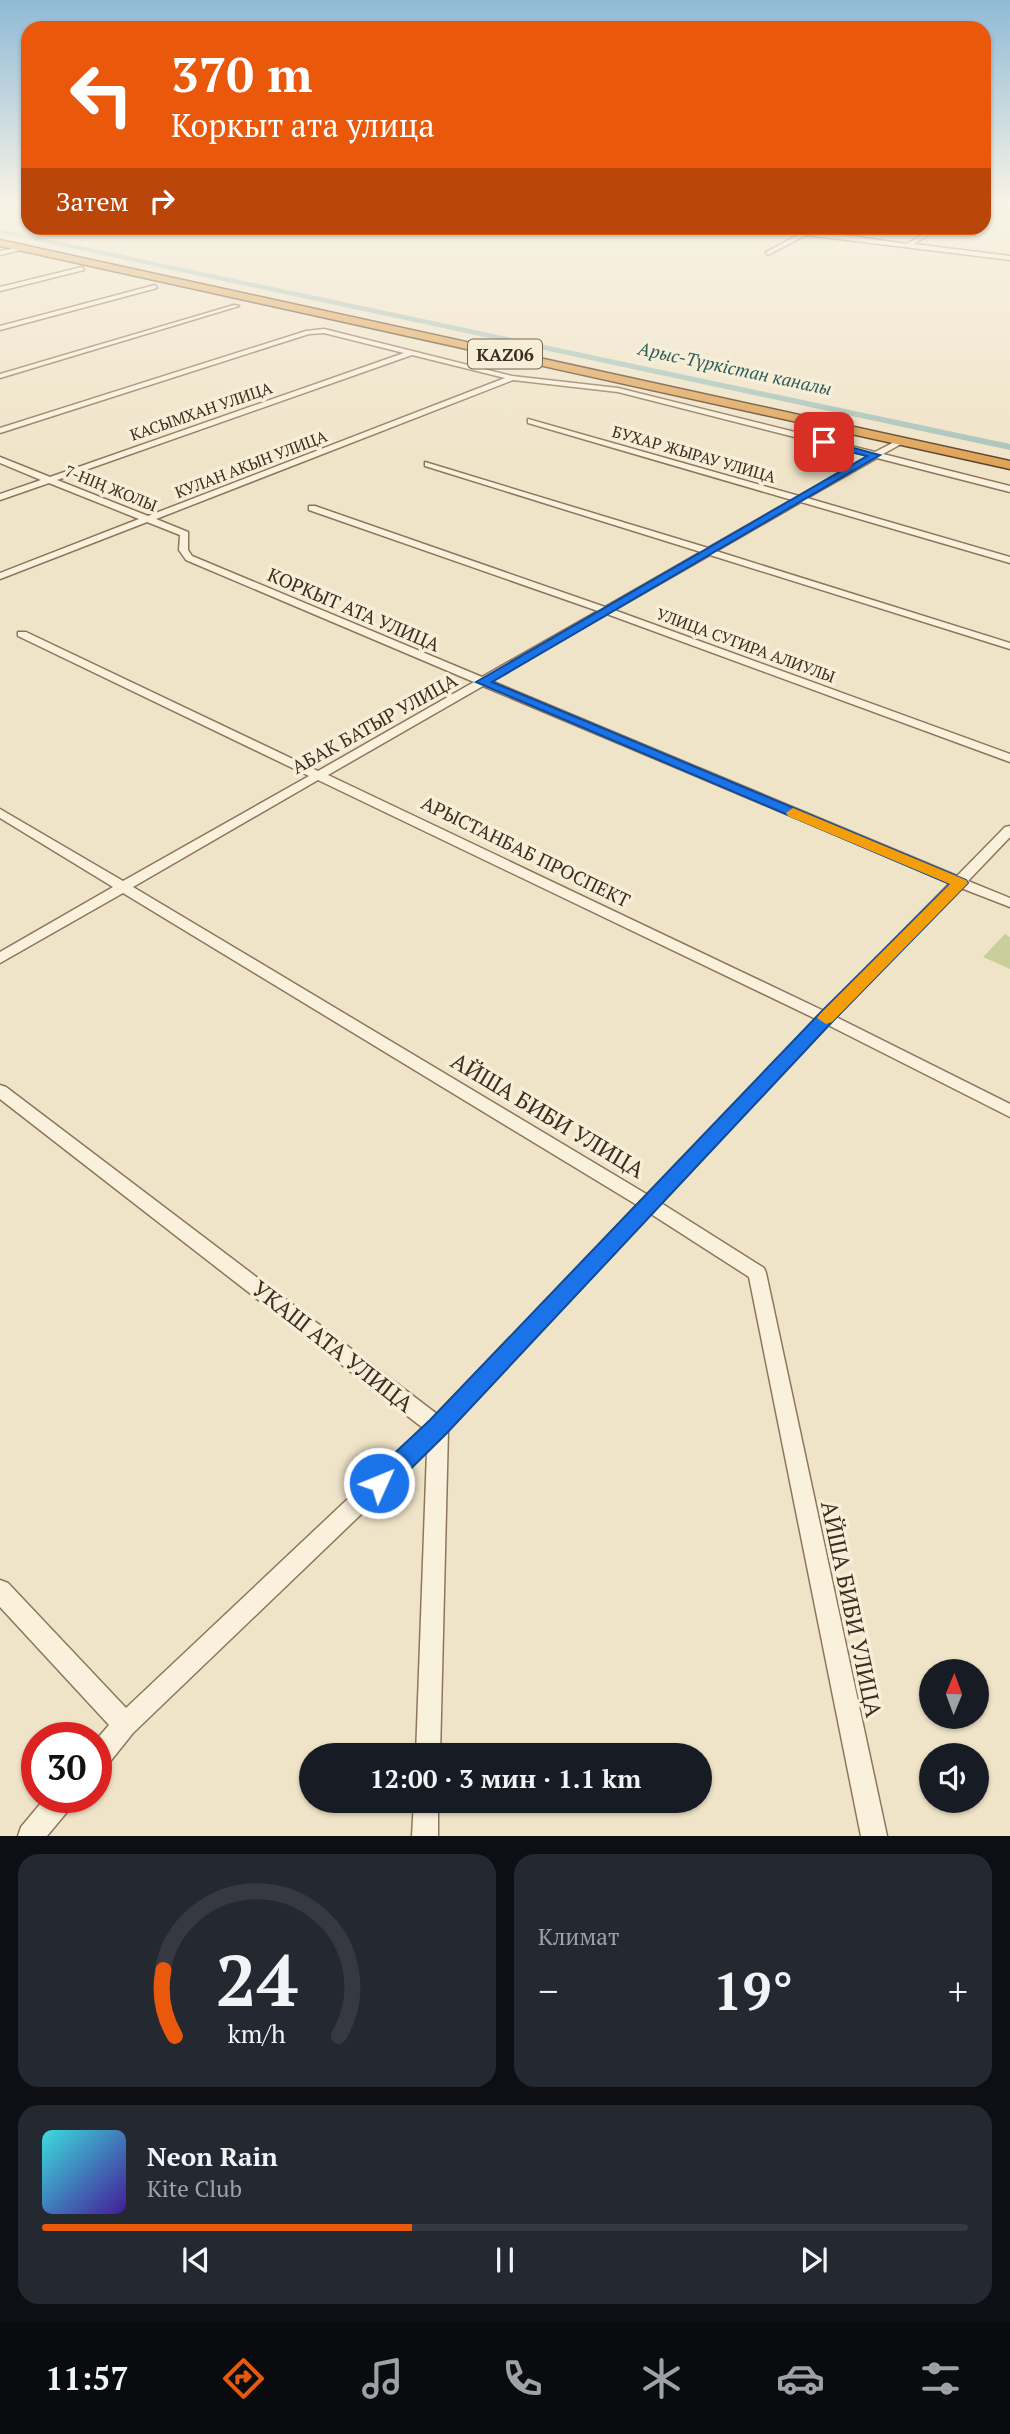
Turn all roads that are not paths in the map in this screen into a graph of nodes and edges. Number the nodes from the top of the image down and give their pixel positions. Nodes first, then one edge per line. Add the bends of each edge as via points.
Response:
1 (141, 290) edge
2 (212, 290) edge
3 (218, 290) edge
4 (236, 306) dead end
5 (0, 328) edge
6 (411, 353) junction
7 (0, 376) edge
8 (513, 378) junction
9 (531, 421) dead end
10 (0, 431) edge
11 (900, 441) junction
12 (875, 455) junction
13 (0, 460) edge
14 (1010, 463) edge
15 (428, 464) dead end
16 (50, 479) junction
17 (1010, 489) edge
18 (0, 497) edge
19 (800, 499) junction
20 (313, 509) dead end
21 (149, 518) junction
22 (712, 551) junction
23 (189, 558) joint
24 (1010, 560) edge
25 (0, 576) edge
26 (607, 611) junction
27 (22, 634) dead end
28 (1010, 646) edge
29 (482, 682) junction
30 (1010, 758) edge
31 (319, 773) junction
32 (0, 813) edge
33 (1010, 830) edge
34 (960, 883) junction
35 (122, 888) junction
36 (1010, 903) edge
37 (0, 958) edge
38 (826, 1017) junction
39 (0, 1091) edge
40 (1010, 1111) edge
41 (650, 1205) junction
42 (438, 1427) junction
43 (0, 1591) edge
44 (125, 1726) junction
45 (112, 1741) edge
46 (428, 1743) edge
47 (49, 1813) edge
48 (426, 1813) edge
49 (30, 1836) edge
50 (425, 1836) edge
51 (874, 1836) edge

1 - 5 street
2 - 11 highway, KАZ06
3 - 14 highway, KАZ06
4 - 7 street
6 - 8 street
6 - 10 street via 330,332 308,332
6 - 16 street, КАСЫМХАН УЛИЦА
8 - 12 street via 618,390
8 - 21 street, КУЛАН АКЫН УЛИЦА
9 - 19 street, БУХАР ЖЫРАУ УЛИЦА
11 - 12 street, АБАК БАТЫР УЛИЦА
11 - 14 highway, KАZ06
12 - 17 street
12 - 19 street, АБАК БАТЫР УЛИЦА
13 - 16 street, 7-НІҢ ЖОЛЫ
15 - 22 street
16 - 18 street, КАСЫМХАН УЛИЦА
16 - 21 street, 7-НІҢ ЖОЛЫ
19 - 22 street, АБАК БАТЫР УЛИЦА
19 - 24 street, БУХАР ЖЫРАУ УЛИЦА
20 - 26 street, УЛИЦА СУГИРА АЛИУЛЫ
21 - 23 street, 7-НІҢ ЖОЛЫ via 185,534 182,546
21 - 25 street, КУЛАН АКЫН УЛИЦА
22 - 26 street, АБАК БАТЫР УЛИЦА
22 - 28 street
23 - 29 street, КОРКЫТ АТА УЛИЦА
26 - 29 street, АБАК БАТЫР УЛИЦА
26 - 30 street, УЛИЦА СУГИРА АЛИУЛЫ
27 - 31 street, АРЫСТАНБАБ ПРОСПЕКТ
29 - 31 street, АБАК БАТЫР УЛИЦА
29 - 34 street, КОРКЫТ АТА УЛИЦА
31 - 35 street, АБАК БАТЫР УЛИЦА
31 - 38 street, АРЫСТАНБАБ ПРОСПЕКТ
32 - 35 street, АЙША БИБИ УЛИЦА
33 - 34 street
34 - 36 street, КОРКЫТ АТА УЛИЦА
34 - 38 street
35 - 37 street, АБАК БАТЫР УЛИЦА
35 - 41 street, АЙША БИБИ УЛИЦА
38 - 40 street, АРЫСТАНБАБ ПРОСПЕКТ
38 - 41 street
39 - 42 street, УКАШ АТА УЛИЦА
41 - 42 street
41 - 51 street, АЙША БИБИ УЛИЦА via 757,1273
42 - 44 street
42 - 46 street
43 - 44 street
44 - 45 street
47 - 49 street
48 - 50 street

